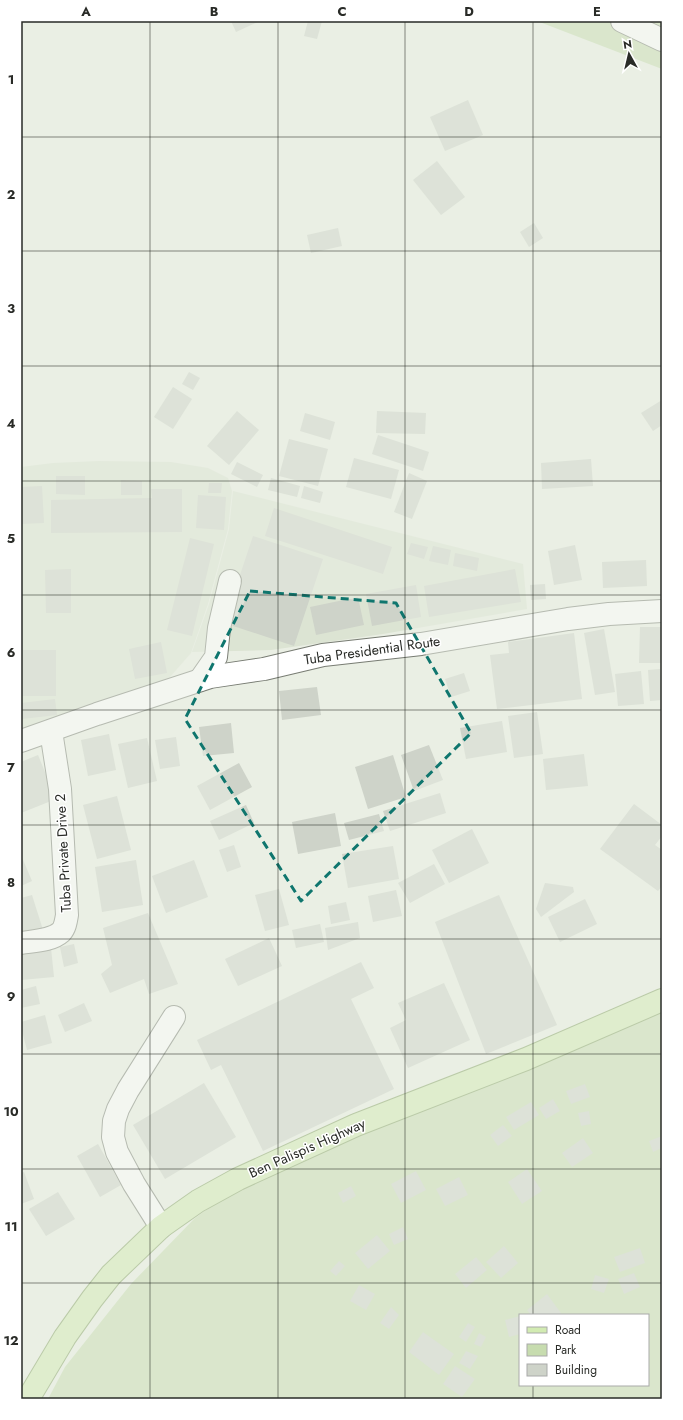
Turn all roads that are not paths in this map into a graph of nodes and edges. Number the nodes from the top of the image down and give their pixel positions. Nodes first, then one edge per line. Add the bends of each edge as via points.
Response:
1 (622, 21) edge
2 (662, 40) edge
3 (230, 581) dead end
4 (662, 611) edge
5 (200, 680) junction
6 (51, 731) junction
7 (21, 741) edge
8 (21, 943) edge
9 (662, 1000) edge
10 (174, 1018) dead end
11 (160, 1227) junction
12 (28, 1399) edge

1 - 2 street
3 - 5 street via 219,628 216,657
4 - 5 street, Tuba Presidential Route via 568,619 421,644 323,655
5 - 6 street, Tuba Presidential Route
6 - 7 street, Tuba Presidential Route
6 - 8 street, Tuba Private Drive 2 via 60,789 67,915 65,927 61,932 44,939
9 - 11 main road, Ben Palispis Highway via 526,1059 356,1125 252,1172 198,1201
10 - 11 street via 128,1090 114,1121 113,1137 117,1152
11 - 12 main road, Ben Palispis Highway via 92,1299 65,1337

